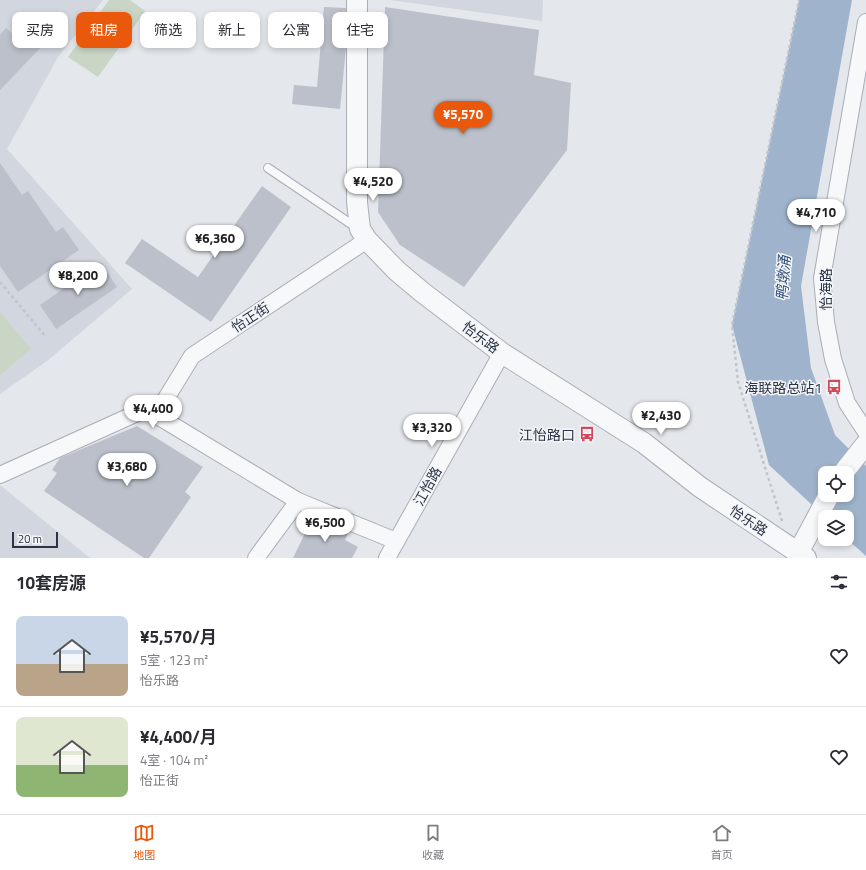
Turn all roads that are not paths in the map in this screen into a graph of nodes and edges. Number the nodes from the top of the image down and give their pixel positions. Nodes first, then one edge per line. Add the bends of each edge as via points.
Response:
1 (357, 0) edge
2 (866, 22) edge
3 (268, 168) dead end
4 (363, 235) junction
5 (502, 353) junction
6 (156, 415) junction
7 (866, 432) edge
8 (866, 444) edge
9 (849, 466) edge
10 (0, 475) edge
11 (298, 501) junction
12 (825, 502) edge
13 (396, 541) junction
14 (798, 553) edge
15 (256, 558) edge
16 (387, 558) edge

1 - 4 street via 357,202
2 - 7 street, 怡海路 via 822,278 833,360 847,403
3 - 4 lane
4 - 5 street, 怡乐路 via 417,288
4 - 6 street, 怡正街 via 192,356
5 - 13 street, 江怡路
5 - 14 street, 怡乐路 via 644,443 700,487
6 - 10 street via 146,409
6 - 11 street
8 - 9 street
11 - 13 street
11 - 15 street
12 - 14 street
13 - 16 street, 江怡路

